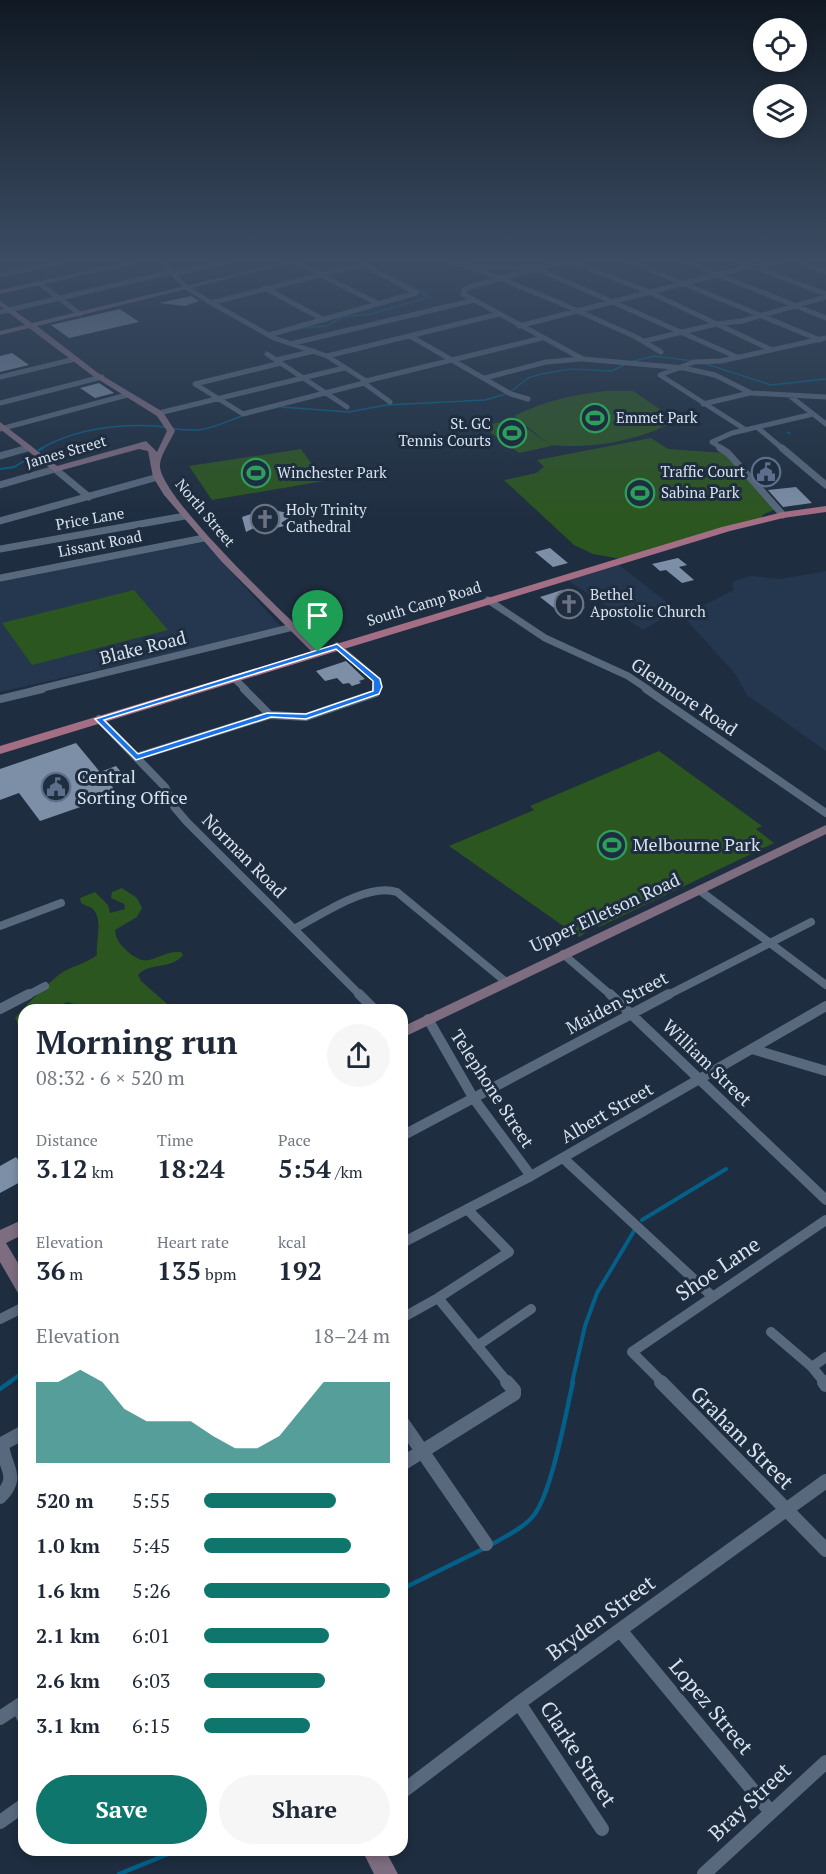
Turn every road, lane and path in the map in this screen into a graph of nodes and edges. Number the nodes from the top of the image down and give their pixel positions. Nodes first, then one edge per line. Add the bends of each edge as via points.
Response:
1 (57, 346) edge
2 (300, 346) edge
3 (367, 346) edge
4 (430, 346) edge
5 (509, 346) edge
6 (559, 346) edge
7 (652, 346) edge
8 (714, 346) edge
9 (764, 346) edge
10 (788, 346) edge
11 (772, 350) junction
12 (314, 351) junction
13 (661, 352) dead end
14 (267, 354) dead end
15 (327, 356) junction
16 (737, 357) junction
17 (75, 359) junction
18 (583, 359) junction
19 (455, 360) junction
20 (279, 362) junction
21 (344, 368) junction
22 (684, 368) junction
23 (0, 377) edge
24 (102, 377) junction
25 (303, 378) junction
26 (485, 378) junction
27 (365, 382) junction
28 (751, 393) junction
29 (326, 394) junction
30 (127, 395) junction
31 (790, 396) junction
32 (826, 397) edge
33 (219, 399) junction
34 (528, 399) dead end
35 (390, 402) dead end
36 (0, 403) edge
37 (703, 404) junction
38 (347, 407) dead end
39 (159, 413) junction
40 (813, 414) junction
41 (826, 424) edge
42 (1, 428) edge
43 (758, 428) junction
44 (746, 430) junction
45 (170, 432) junction
46 (139, 446) junction
47 (28, 448) junction
48 (0, 456) edge
49 (156, 463) junction
50 (56, 469) junction
51 (158, 477) junction
52 (0, 485) edge
53 (826, 485) edge
54 (89, 497) junction
55 (826, 509) edge
56 (783, 515) junction
57 (185, 516) junction
58 (0, 521) edge
59 (204, 538) junction
60 (0, 549) edge
61 (0, 578) edge
62 (488, 600) junction
63 (293, 627) junction
64 (337, 646) junction
65 (318, 652) junction
66 (234, 678) junction
67 (0, 699) edge
68 (270, 715) junction
69 (99, 719) junction
70 (0, 750) edge
71 (136, 757) junction
72 (826, 813) edge
73 (826, 829) edge
74 (699, 890) junction
75 (61, 903) dead end
76 (811, 922) dead end
77 (0, 926) edge
78 (294, 929) junction
79 (770, 943) junction
80 (563, 954) junction
81 (506, 982) junction
82 (826, 985) edge
83 (45, 986) dead end
84 (369, 1004) edge
85 (826, 1006) edge
86 (0, 1010) edge
87 (632, 1013) junction
88 (428, 1020) junction
89 (408, 1030) edge
90 (752, 1049) junction
91 (826, 1071) edge
92 (700, 1078) junction
93 (474, 1099) junction
94 (408, 1133) edge
95 (563, 1158) junction
96 (531, 1176) junction
97 (826, 1200) edge
98 (466, 1209) junction
99 (826, 1220) edge
100 (18, 1229) edge
101 (0, 1238) edge
102 (408, 1241) edge
103 (0, 1247) edge
104 (18, 1278) edge
105 (712, 1296) junction
106 (438, 1298) junction
107 (531, 1309) dead end
108 (18, 1310) edge
109 (408, 1315) edge
110 (0, 1319) edge
111 (771, 1332) dead end
112 (477, 1346) junction
113 (632, 1352) joint
114 (826, 1357) edge
115 (812, 1367) junction
116 (826, 1385) edge
117 (408, 1431) edge
118 (18, 1435) edge
119 (423, 1452) junction
120 (408, 1461) edge
121 (826, 1481) edge
122 (0, 1497) edge
123 (786, 1509) junction
124 (486, 1544) dead end
125 (826, 1550) edge
126 (620, 1630) junction
127 (519, 1703) junction
128 (18, 1711) edge
129 (0, 1718) edge
130 (826, 1762) edge
131 (408, 1787) edge
132 (18, 1808) edge
133 (770, 1811) junction
134 (0, 1822) edge
135 (602, 1829) dead end
136 (376, 1856) edge
137 (387, 1874) edge
138 (704, 1874) edge

1 - 17 street
2 - 12 street
3 - 15 street
4 - 19 street
5 - 19 street
6 - 18 street
7 - 13 street
8 - 16 street
9 - 11 street
10 - 11 street
11 - 16 street
12 - 15 street
12 - 20 street
14 - 20 street
15 - 21 street
16 - 22 street via 697,362
17 - 23 street
17 - 24 street
18 - 22 street
18 - 26 street via 546,362
19 - 26 street
19 - 27 street
20 - 25 street
20 - 33 street via 195,384
21 - 25 street
21 - 27 street
22 - 28 street via 715,375
22 - 37 street via 660,375
24 - 30 street
24 - 36 street
25 - 29 street
25 - 33 street
26 - 34 street
27 - 29 street
27 - 35 street
28 - 31 street
28 - 37 street
29 - 33 street via 243,414
29 - 38 street
30 - 39 street
30 - 42 street
31 - 32 street
31 - 40 street
33 - 39 street
37 - 44 street
39 - 45 street
40 - 41 street
40 - 43 street
42 - 47 street
43 - 44 street
43 - 53 street
44 - 56 street via 712,442 728,453
45 - 46 street, James Street
45 - 49 street
46 - 49 street via 150,448
46 - 50 street, James Street
47 - 48 street
47 - 50 street
49 - 51 street, North Street
50 - 52 street, James Street
50 - 54 street
51 - 54 street
51 - 57 street, North Street
54 - 58 street
55 - 56 main road, South Camp Road
56 - 62 main road, South Camp Road
57 - 59 street, North Street
57 - 60 street, Price Lane
59 - 61 street, Lissant Road
59 - 63 street, North Street
62 - 64 main road, South Camp Road
62 - 72 street, Glenmore Road via 545,638 628,676
63 - 65 street, North Street
63 - 67 street, Blake Road
64 - 65 main road, South Camp Road
64 - 68 street via 377,680 376,693 306,717
65 - 66 main road, South Camp Road
66 - 68 street
66 - 69 main road, South Camp Road
68 - 71 street
69 - 70 main road, South Camp Road
69 - 71 street, Norman Road
71 - 78 street, Norman Road via 165,787 187,822
73 - 74 street, Upper Elletson Road
74 - 79 street
74 - 80 street, Upper Elletson Road
75 - 77 street
76 - 79 street, Maiden Street
78 - 81 street via 369,891 388,889 397,892
78 - 84 street, Norman Road
79 - 82 street
79 - 87 street, Maiden Street
80 - 81 street, Upper Elletson Road
80 - 87 street, William Street
81 - 88 street, Upper Elletson Road
83 - 86 street
85 - 90 street, Albert Street
87 - 92 street, William Street
87 - 93 street, Maiden Street
88 - 89 street, Upper Elletson Road
88 - 93 street, Telephone Street
90 - 91 street
90 - 92 street, Albert Street
92 - 95 street, Albert Street
92 - 97 street, William Street
93 - 94 street, Maiden Street
93 - 96 street, Telephone Street
95 - 96 street, Albert Street
95 - 105 street
96 - 98 street, Albert Street
98 - 102 street, Albert Street
98 - 106 street via 509,1252
99 - 105 street, Shoe Lane
100 - 101 street
103 - 104 street
105 - 113 street, Shoe Lane
106 - 109 street
106 - 112 street
107 - 112 street
108 - 110 street
111 - 115 street
112 - 119 street via 514,1394
113 - 123 street, Graham Street
114 - 115 street
115 - 116 street
117 - 119 street
118 - 122 street via 2,1444 13,1481
119 - 120 street
119 - 124 street
121 - 123 street, Bryden Street
123 - 125 street, Graham Street
123 - 126 street, Bryden Street
126 - 127 street, Bryden Street
126 - 133 street, Lopez Street
127 - 131 street, Bryden Street
127 - 135 street, Clarke Street
128 - 129 street
130 - 133 street, Bray Street
132 - 134 street
133 - 138 street, Bray Street
136 - 137 street

